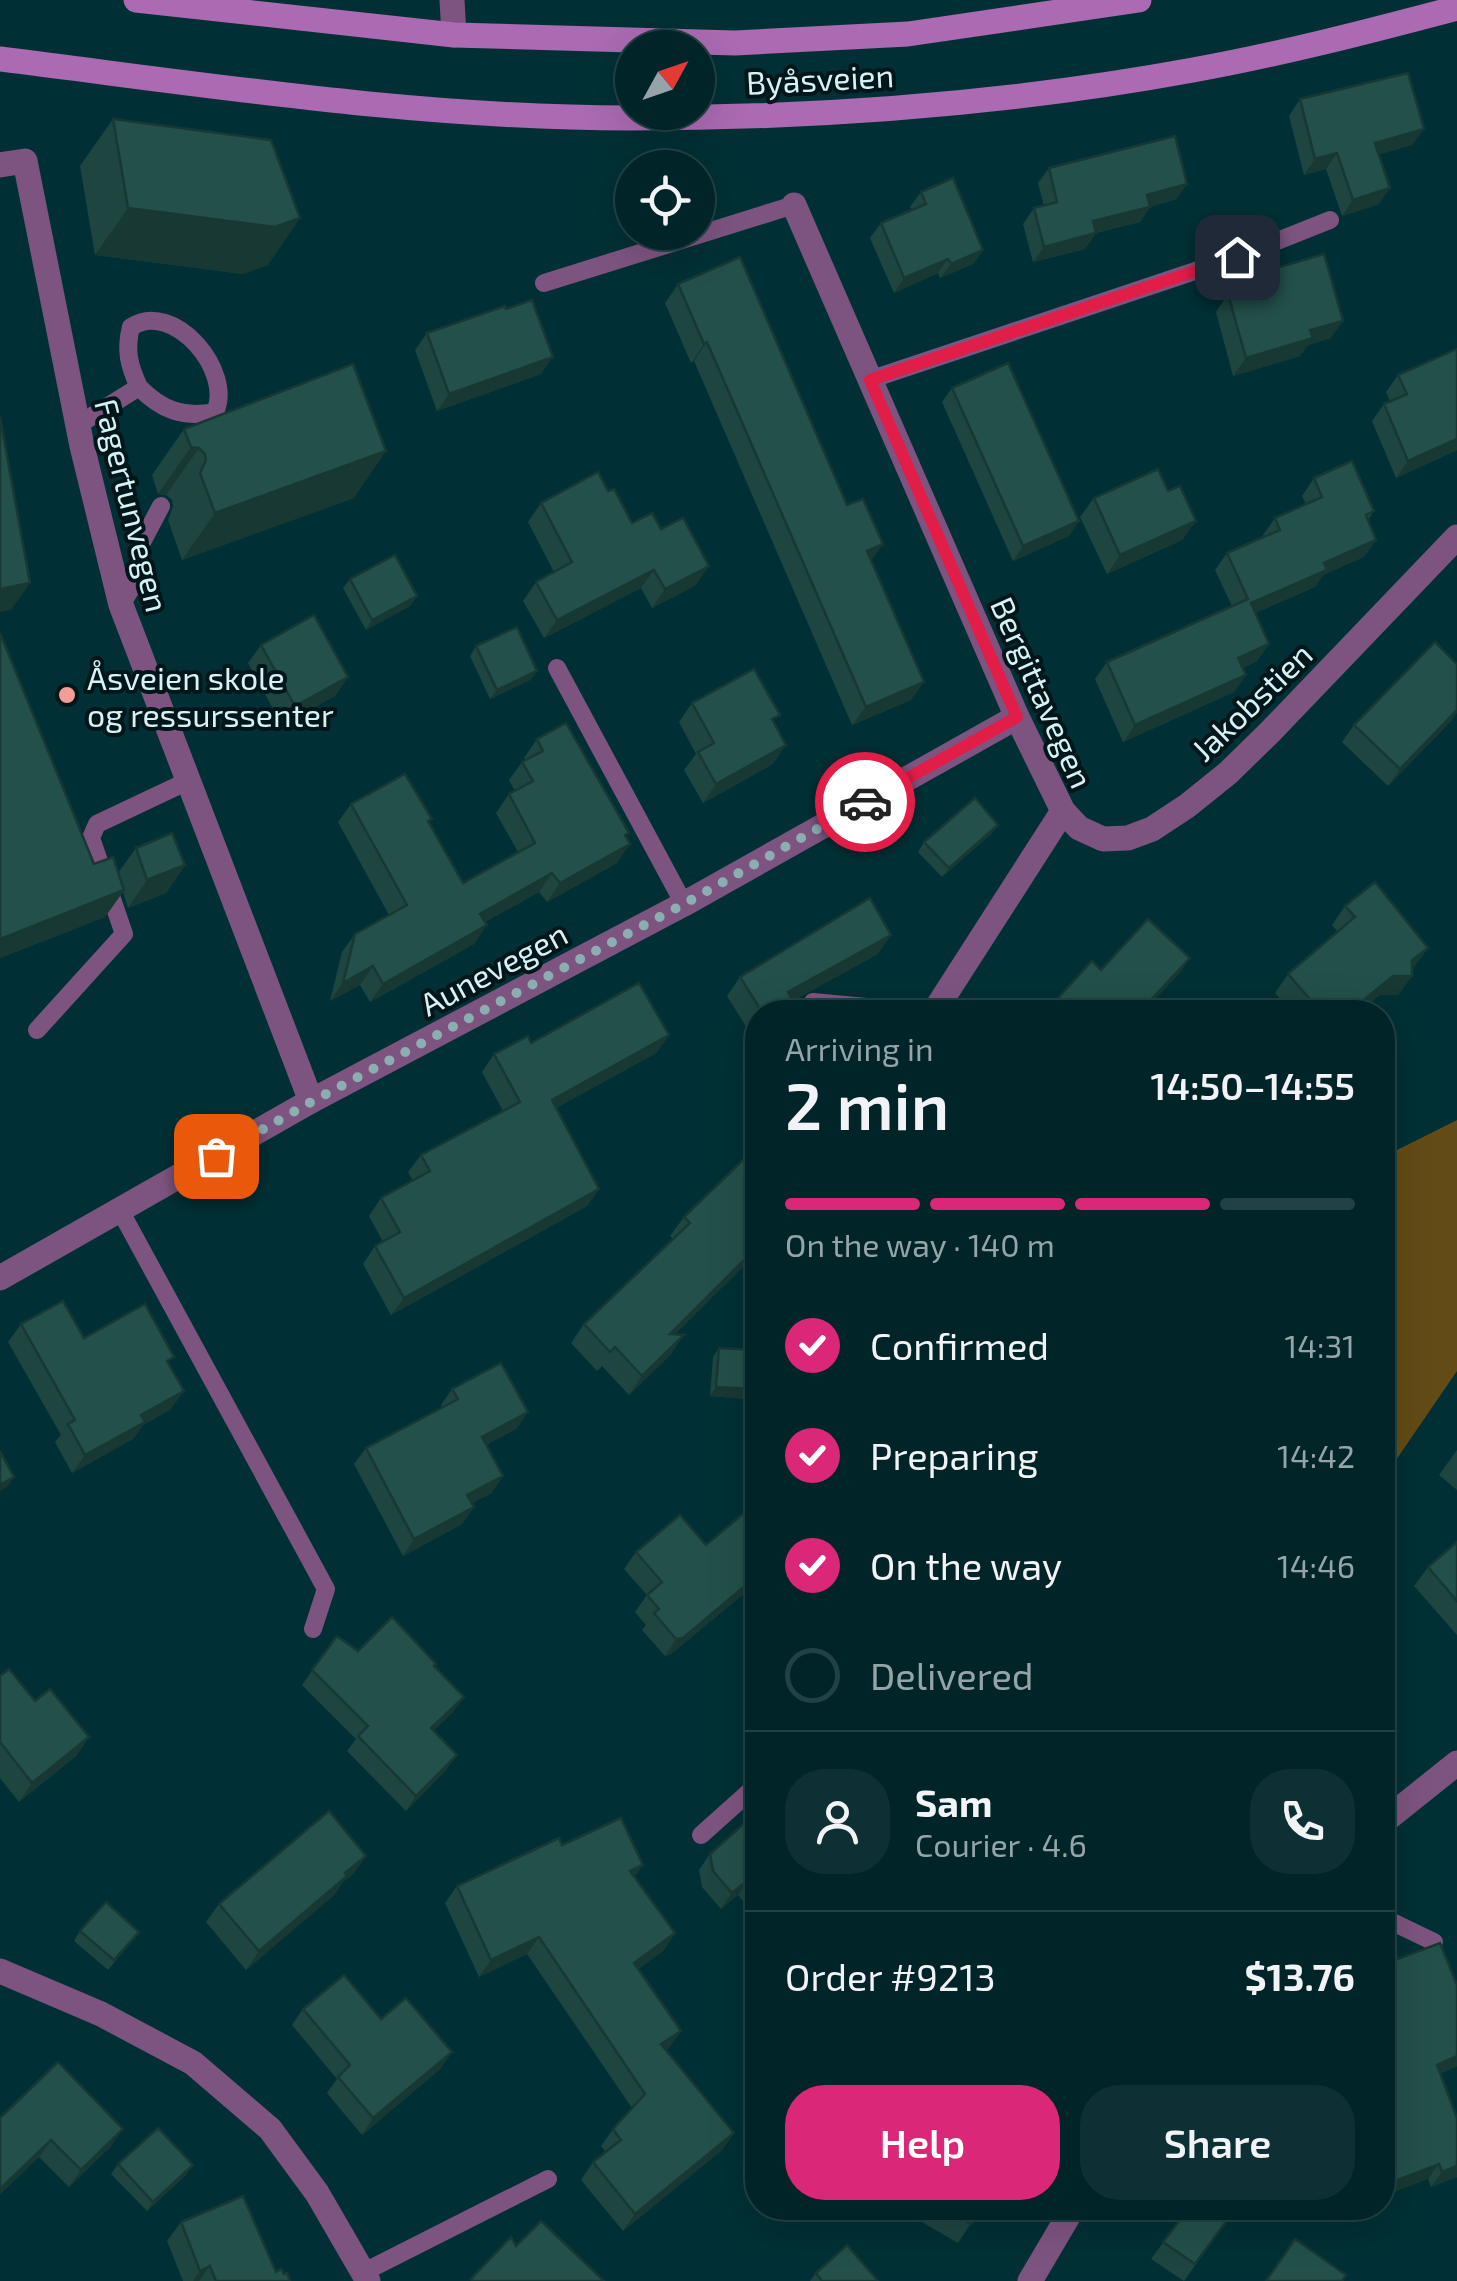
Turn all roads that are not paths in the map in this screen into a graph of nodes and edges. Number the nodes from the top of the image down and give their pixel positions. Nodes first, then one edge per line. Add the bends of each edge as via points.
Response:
1 (136, 0) edge
2 (452, 0) edge
3 (1138, 0) edge
4 (1457, 8) edge
5 (454, 35) junction
6 (0, 59) edge
7 (0, 165) edge
8 (794, 206) joint
9 (1330, 220) dead end
10 (544, 283) dead end
11 (870, 380) junction
12 (139, 386) junction
13 (78, 424) junction
14 (162, 506) dead end
15 (1453, 552) edge
16 (121, 606) junction
17 (558, 668) dead end
18 (1017, 717) junction
19 (190, 780) junction
20 (1063, 811) junction
21 (684, 904) junction
22 (942, 1000) edge
23 (38, 1030) dead end
24 (311, 1102) junction
25 (121, 1212) junction
26 (0, 1278) edge
27 (312, 1628) dead end
28 (1457, 1764) edge
29 (745, 1796) edge
30 (1395, 1813) edge
31 (701, 1835) dead end
32 (1395, 1923) edge
33 (1434, 1942) edge
34 (0, 1971) edge
35 (548, 2179) dead end
36 (1066, 2220) edge
37 (366, 2276) edge
38 (1030, 2281) edge

1 - 5 main road, Byåsveien
2 - 5 street
3 - 5 main road, Byåsveien via 908,34 735,43
4 - 6 main road, Byåsveien via 1192,70 984,100 783,115 627,118 372,106
7 - 13 street, Fagertunvegen via 25,161
8 - 10 lane, Bergittavegen
8 - 11 street, Bergittavegen
9 - 11 lane
11 - 18 street, Bergittavegen
12 - 12 lane via 163,408 181,413 215,412 219,404 218,384 198,346 158,319 131,327 126,345
12 - 13 lane
13 - 16 street, Fagertunvegen
14 - 16 lane via 141,544 137,579
15 - 20 street, Jakobstien via 1228,773 1164,821 1128,838 1103,838 1079,828
16 - 19 street, Fagertunvegen
17 - 21 lane
18 - 20 street, Bergittavegen
18 - 21 street, Aunevegen
19 - 23 lane via 97,824 92,838 124,934
19 - 24 street, Fagertunvegen
20 - 22 street, Bergittavegen
21 - 24 street, Aunevegen
24 - 25 street, Aunevegen
25 - 26 street, Aunevegen
25 - 27 lane via 326,1589
28 - 30 street
29 - 31 lane
32 - 33 lane
34 - 37 street via 193,2063 270,2129
35 - 37 lane
36 - 38 street

